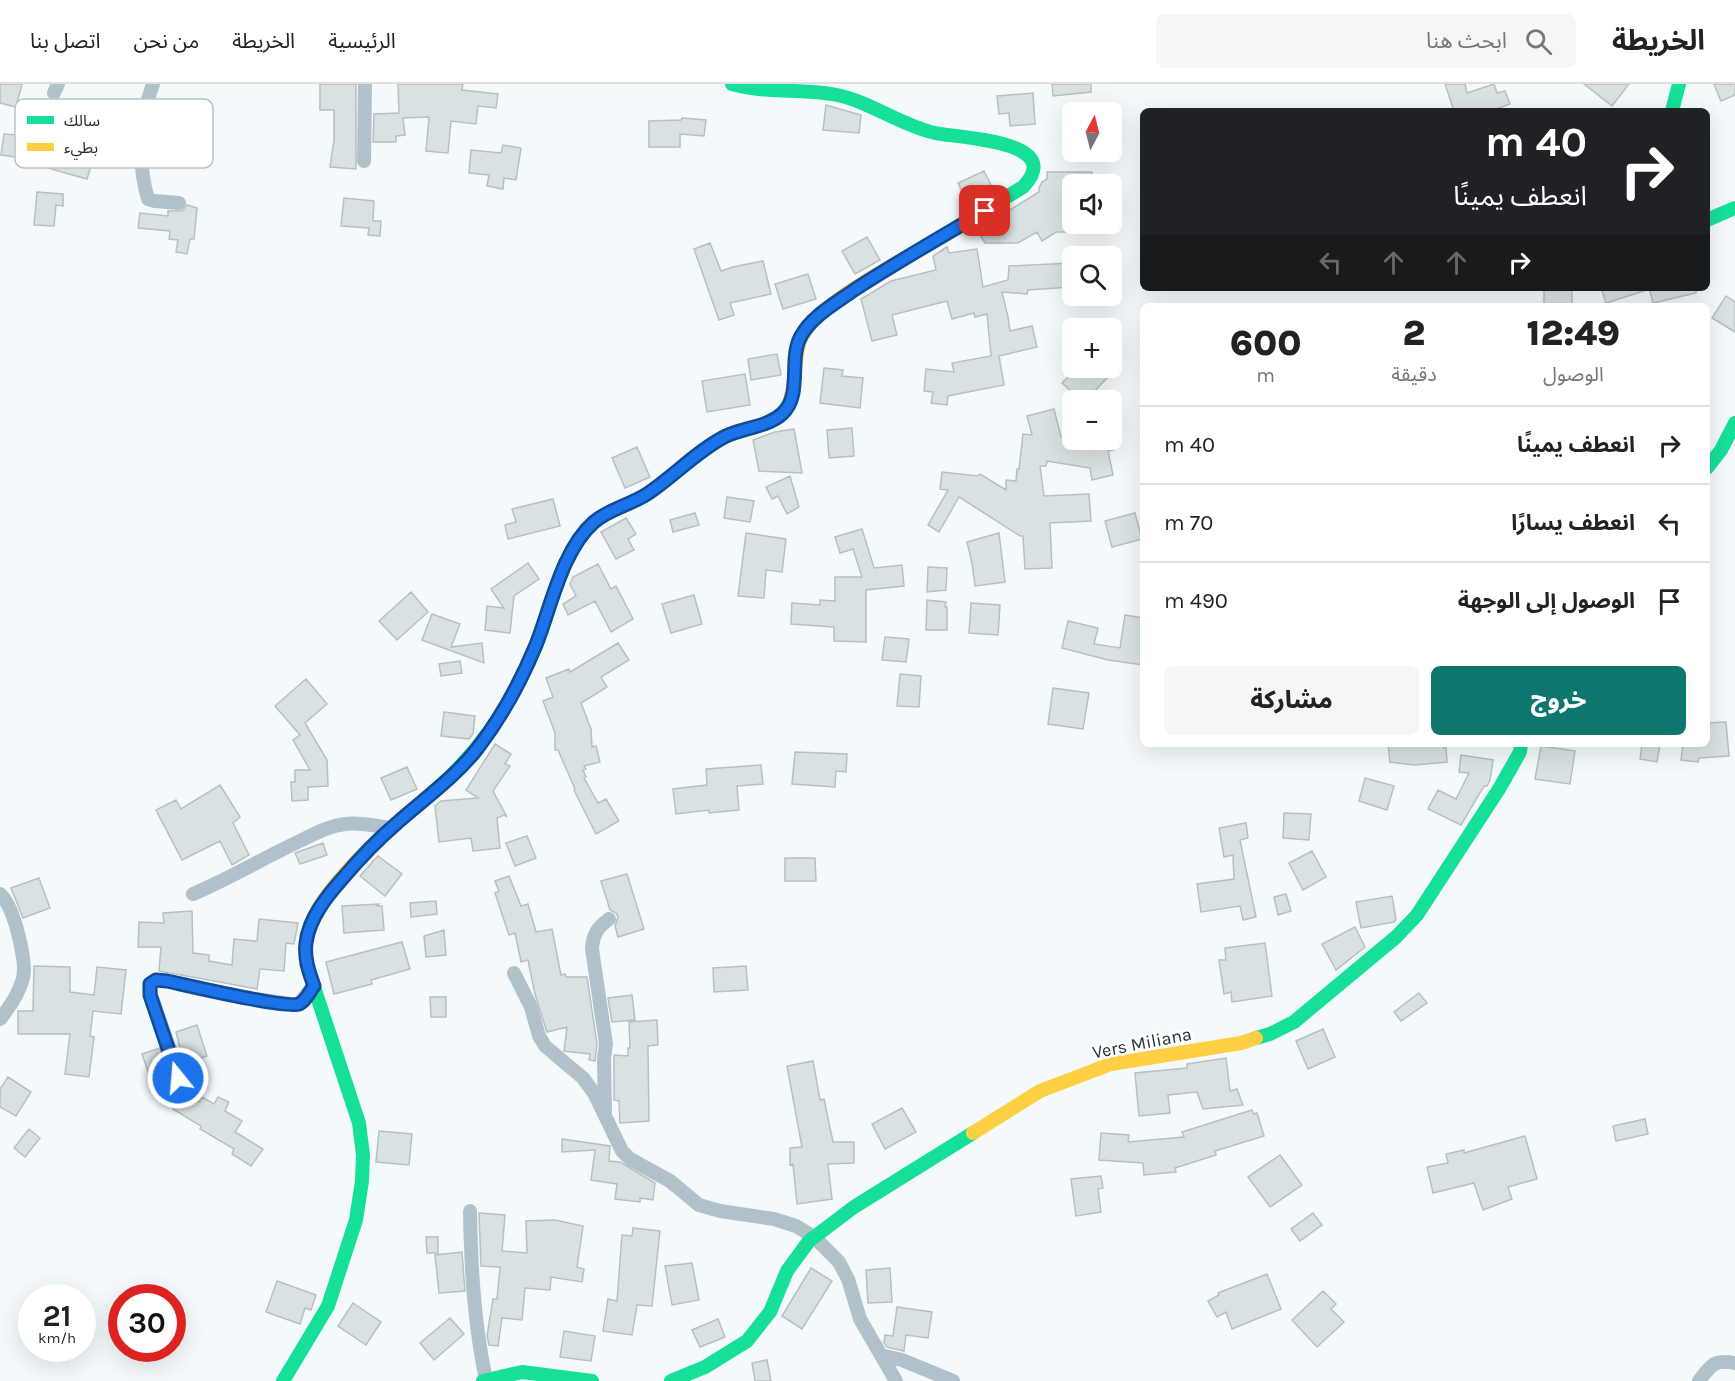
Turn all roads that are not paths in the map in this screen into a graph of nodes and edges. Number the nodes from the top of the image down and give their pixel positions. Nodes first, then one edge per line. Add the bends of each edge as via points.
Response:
1 (153, 84) edge
2 (364, 84) edge
3 (732, 84) edge
4 (1678, 84) edge
5 (147, 99) edge
6 (1673, 108) edge
7 (364, 161) dead end
8 (143, 168) edge
9 (179, 203) dead end
10 (1735, 208) edge
11 (1710, 219) edge
12 (1735, 423) edge
13 (1710, 464) edge
14 (1521, 747) edge
15 (391, 828) junction
16 (0, 894) edge
17 (193, 894) dead end
18 (609, 919) dead end
19 (514, 973) dead end
20 (314, 986) junction
21 (0, 1019) edge
22 (183, 1095) dead end
23 (606, 1118) junction
24 (470, 1211) dead end
25 (814, 1237) junction
26 (881, 1355) junction
27 (1735, 1363) edge
28 (485, 1380) edge
29 (283, 1381) edge
30 (592, 1381) edge
31 (672, 1381) edge
32 (896, 1381) edge
33 (953, 1381) edge
34 (1699, 1381) edge

1 - 5 street
2 - 7 street
3 - 15 main road via 758,91 851,98 933,133 993,141 1024,152 1031,160 1032,175 1020,190 825,310 800,338 792,392 781,415 713,444 645,495 593,523 571,553 527,664 494,724 460,769
4 - 6 main road
8 - 9 street via 148,199
10 - 11 main road
12 - 13 main road
14 - 25 main road, Vers Miliana via 1499,789 1417,915 1294,1022 1241,1043 1111,1064 1040,1091 854,1207
15 - 17 street via 361,824 329,827
15 - 20 main road via 318,910 305,946
16 - 21 street via 9,905 16,927 24,977
18 - 23 street via 593,936 592,949 606,1044
19 - 23 street via 545,1046 583,1078
20 - 22 street via 299,1004 290,1004 167,981 150,984 150,995
20 - 29 main road via 359,1123 362,1181 356,1220 328,1306
23 - 25 street via 621,1151 670,1181 699,1205 774,1219
24 - 28 street via 471,1284
25 - 26 street via 839,1262 860,1319
25 - 31 main road, Vers Miliana via 787,1271 770,1312 747,1341 705,1367
26 - 32 street
26 - 33 street
27 - 34 street via 1718,1361
28 - 30 main road via 522,1372

